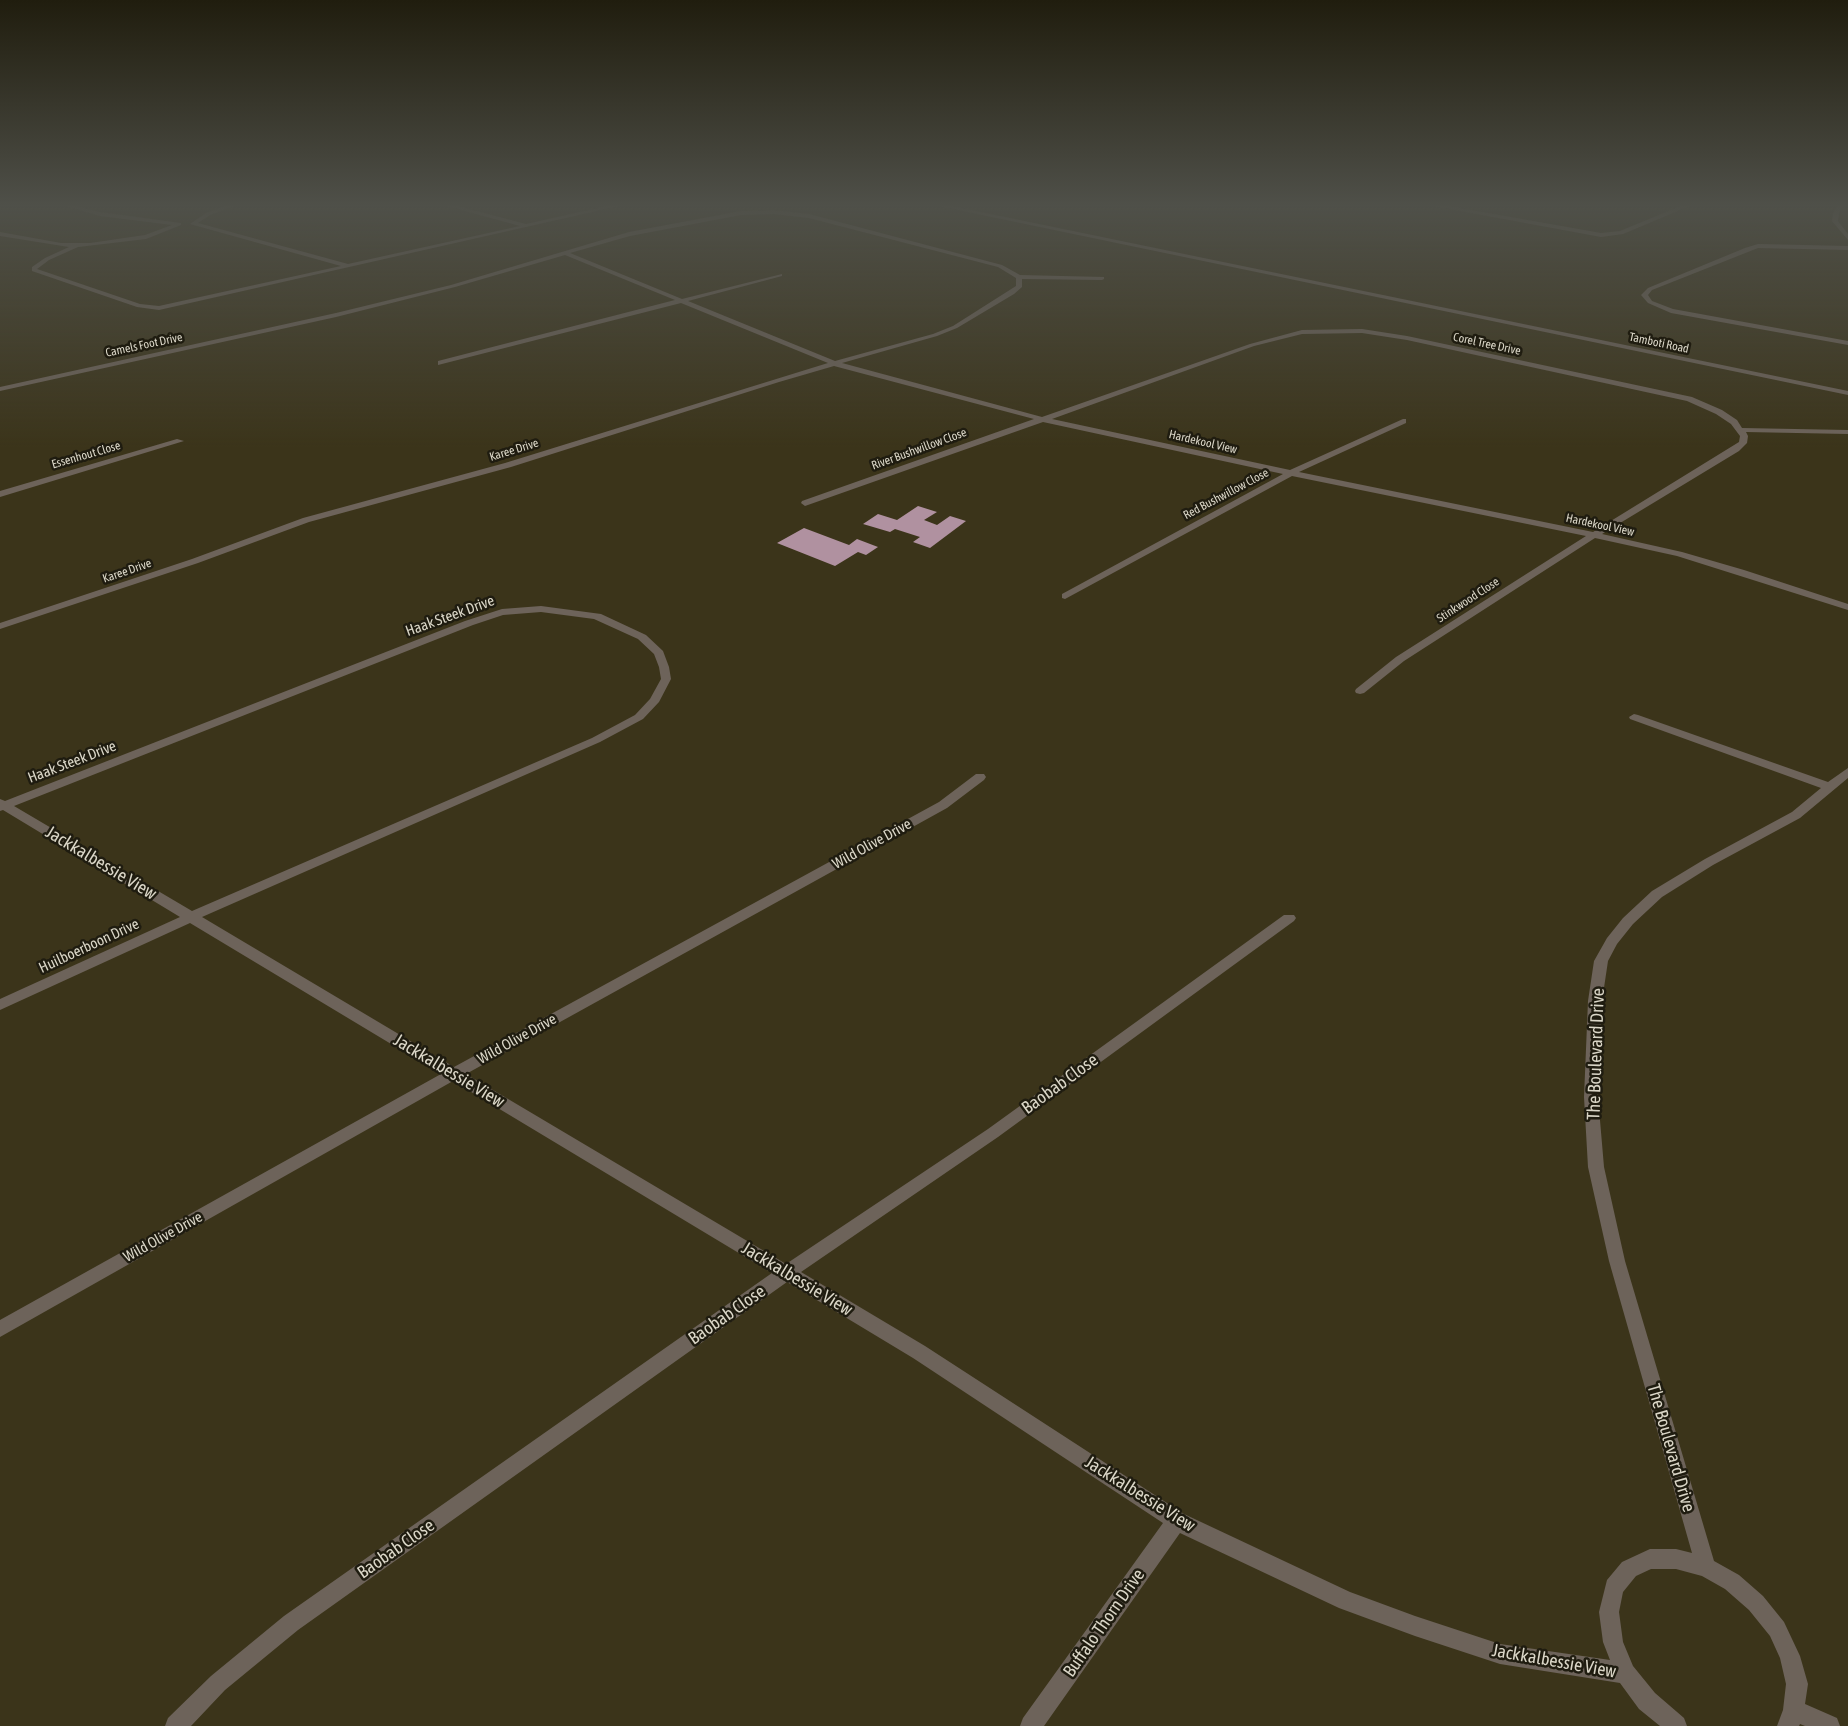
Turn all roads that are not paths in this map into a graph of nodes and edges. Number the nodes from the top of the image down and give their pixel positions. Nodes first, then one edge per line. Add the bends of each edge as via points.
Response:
1 (80, 286) edge
2 (261, 286) edge
3 (455, 286) edge
4 (645, 286) edge
5 (738, 286) edge
6 (1019, 286) edge
7 (1327, 286) edge
8 (1658, 286) edge
9 (681, 300) junction
10 (1848, 343) edge
11 (441, 363) dead end
12 (836, 364) junction
13 (0, 389) edge
14 (1848, 393) edge
15 (1042, 419) junction
16 (1402, 421) dead end
17 (1740, 430) junction
18 (1848, 432) edge
19 (180, 441) dead end
20 (1291, 473) junction
21 (0, 494) edge
22 (805, 503) dead end
23 (1594, 534) junction
24 (1065, 596) dead end
25 (1848, 607) edge
26 (0, 626) edge
27 (1360, 691) dead end
28 (1634, 717) dead end
29 (1848, 772) edge
30 (980, 777) dead end
31 (1830, 787) junction
32 (1, 805) edge
33 (191, 917) junction
34 (1289, 918) dead end
35 (0, 1005) edge
36 (453, 1074) junction
37 (786, 1273) junction
38 (0, 1328) edge
39 (1177, 1521) junction
40 (1706, 1567) junction
41 (1626, 1673) junction
42 (1791, 1718) edge
43 (176, 1726) edge
44 (1031, 1726) edge
45 (1676, 1726) edge
46 (1829, 1726) edge

1 - 2 street via 146,307 173,305
3 - 13 street, Camels Foot Drive
4 - 9 street, Hardekool View
5 - 9 street
6 - 12 street, Karee Drive via 955,327
7 - 14 street, Tamboti Road
8 - 10 street via 1644,295 1650,302 1671,311
9 - 11 street
9 - 12 street, Hardekool View
12 - 15 street, Hardekool View
12 - 26 street, Karee Drive via 508,465 306,520
15 - 17 street, Corel Tree Drive via 1252,345 1302,332 1340,330 1406,338 1680,397 1719,412
15 - 20 street, Hardekool View
15 - 22 street, River Bushwillow Close
16 - 20 street, Red Bushwillow Close
17 - 18 street
17 - 23 street via 1743,442 1736,449
19 - 21 street, Essenhout Close
20 - 23 street, Hardekool View
20 - 24 street, Red Bushwillow Close
23 - 25 street, Hardekool View via 1741,572
23 - 27 street, Stinkwood Close via 1400,659
28 - 31 street
29 - 31 street, The Boulevard Drive
30 - 36 street, Wild Olive Drive via 943,805
31 - 40 street, The Boulevard Drive via 1796,816 1657,894 1628,921 1601,962 1595,1001 1591,1096 1596,1166 1617,1261
32 - 33 street, Jackkalbessie View
32 - 33 street, Haak Steek Drive via 488,615 540,609 597,616 642,636 659,653 666,679 655,700 639,717 596,740
33 - 35 street, Huilboerboon Drive
33 - 36 street, Jackkalbessie View
34 - 37 street, Baobab Close via 993,1133
36 - 37 street, Jackkalbessie View
36 - 38 street, Wild Olive Drive
37 - 39 street, Jackkalbessie View via 919,1352
37 - 43 street, Baobab Close via 291,1623 218,1683
39 - 41 street, Jackkalbessie View via 1346,1601 1415,1626 1500,1654
39 - 44 street, Buffalo Thorn Drive
40 - 41 street via 1676,1559 1650,1559 1629,1569 1614,1587 1609,1612 1613,1642
40 - 42 street via 1732,1582 1756,1603 1776,1629 1790,1656 1797,1684
41 - 45 street via 1647,1701
42 - 46 street

